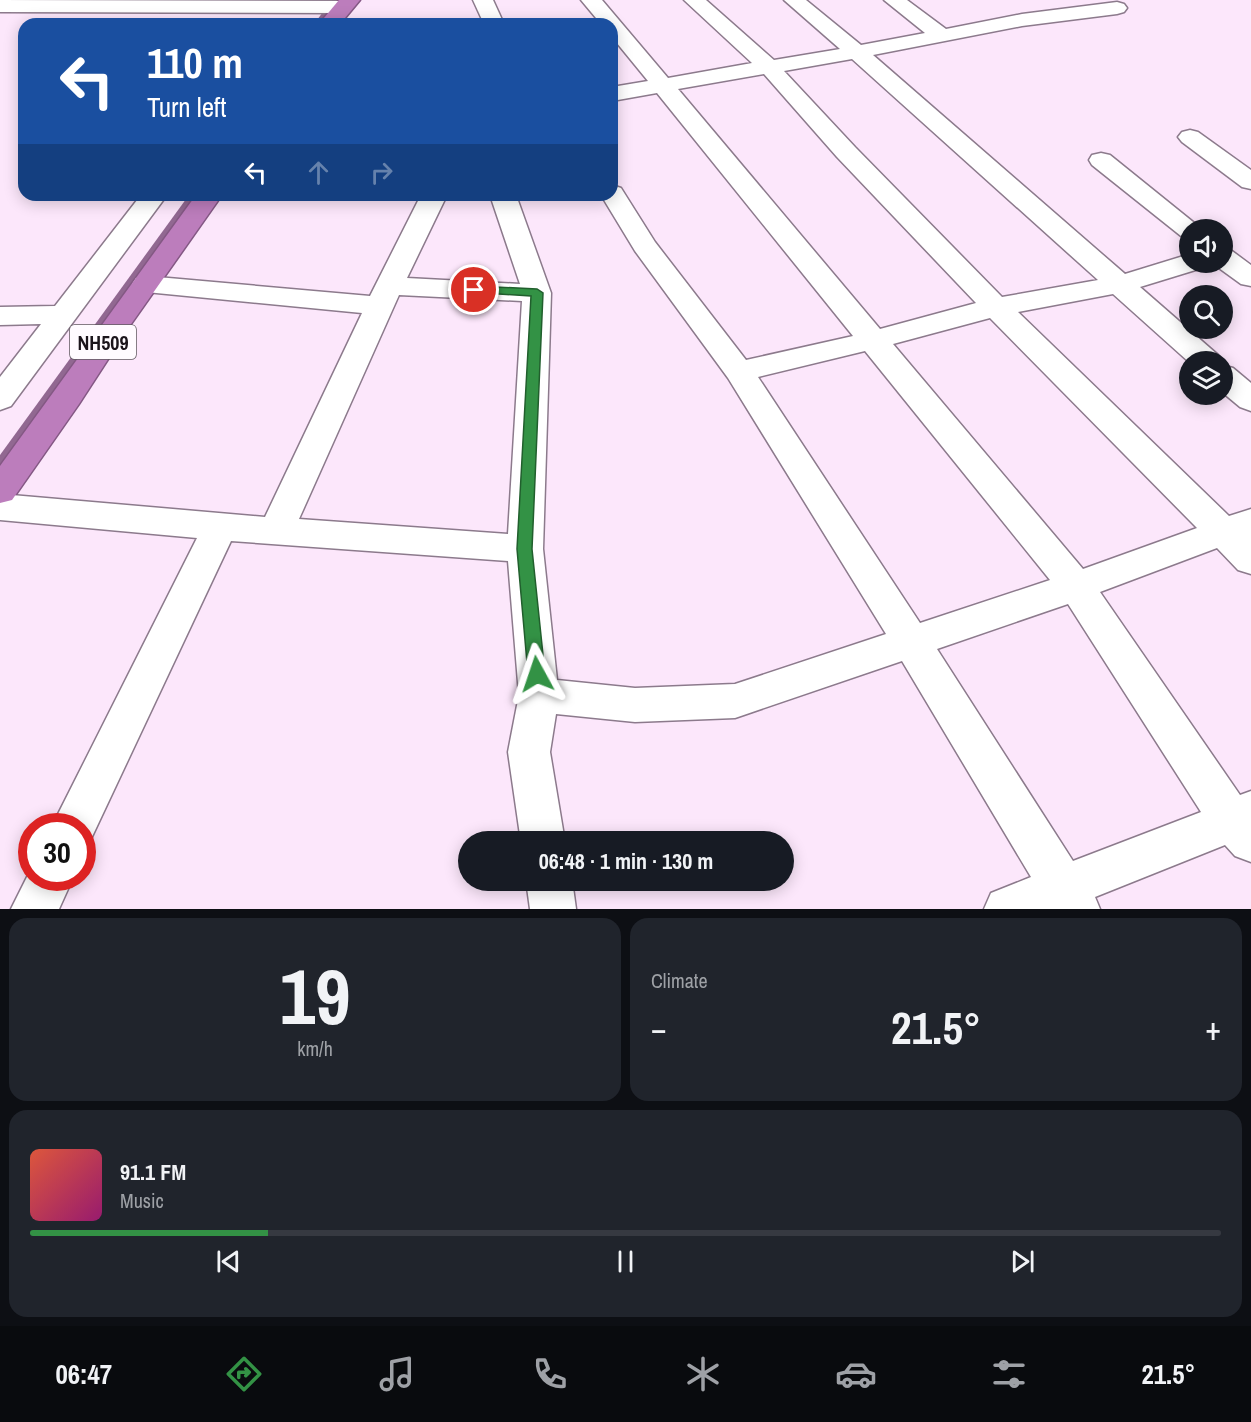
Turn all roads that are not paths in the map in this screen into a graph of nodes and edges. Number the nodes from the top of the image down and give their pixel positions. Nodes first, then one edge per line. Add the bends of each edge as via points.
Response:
1 (483, 0) edge
2 (591, 0) edge
3 (694, 0) edge
4 (794, 0) edge
5 (894, 0) edge
6 (193, 3) edge
7 (305, 5) edge
8 (0, 6) edge
9 (1117, 8) dead end
10 (339, 9) edge
11 (292, 18) edge
12 (491, 18) edge
13 (607, 18) edge
14 (618, 31) edge
15 (941, 35) junction
16 (857, 52) junction
17 (769, 67) junction
18 (663, 84) junction
19 (618, 93) edge
20 (1190, 137) dead end
21 (1101, 160) dead end
22 (1251, 182) edge
23 (149, 201) edge
24 (204, 201) edge
25 (431, 201) edge
26 (505, 201) edge
27 (616, 201) edge
28 (1179, 221) edge
29 (1251, 248) edge
30 (1233, 252) edge
31 (1233, 264) edge
32 (1179, 266) edge
33 (1251, 278) edge
34 (147, 284) junction
35 (1118, 285) junction
36 (537, 293) junction
37 (385, 296) junction
38 (996, 307) junction
39 (63, 315) junction
40 (0, 316) edge
41 (874, 340) junction
42 (1193, 351) edge
43 (739, 372) junction
44 (1233, 384) edge
45 (0, 399) edge
46 (1251, 400) edge
47 (0, 491) edge
48 (0, 507) edge
49 (220, 527) junction
50 (1237, 527) edge
51 (276, 531) junction
52 (525, 549) junction
53 (1251, 560) edge
54 (1076, 586) junction
55 (911, 641) junction
56 (538, 695) junction
57 (80, 813) edge
58 (1245, 824) edge
59 (541, 831) edge
60 (43, 891) edge
61 (551, 891) edge
62 (1069, 898) edge
63 (34, 909) edge
64 (553, 909) edge
65 (1008, 909) edge

1 - 12 street
2 - 13 street
3 - 17 street
4 - 16 street
5 - 15 street
6 - 7 street
6 - 8 street
7 - 10 street
7 - 11 street
9 - 15 street
14 - 18 street
15 - 16 street
16 - 17 street
16 - 35 street
17 - 18 street
17 - 38 street
18 - 19 street
18 - 41 street
20 - 22 street
21 - 28 street
23 - 39 street
24 - 34 highway, NH509
25 - 37 street
26 - 36 street
27 - 43 street via 644,245
29 - 30 street
31 - 33 street
32 - 35 street
34 - 37 street
34 - 47 highway, NH509
35 - 38 street
35 - 42 street
36 - 37 street
36 - 52 street
37 - 51 street
38 - 41 street
38 - 50 street
39 - 40 street
39 - 45 street
41 - 43 street
41 - 54 street
43 - 55 street
44 - 46 street
48 - 49 street
49 - 51 street
49 - 57 street
50 - 53 street
50 - 54 street
51 - 52 street
52 - 56 street
54 - 55 street
54 - 58 street
55 - 56 street via 735,701 635,705
55 - 62 street
56 - 59 street via 529,752
58 - 62 street
60 - 63 street
61 - 64 street
62 - 65 street

